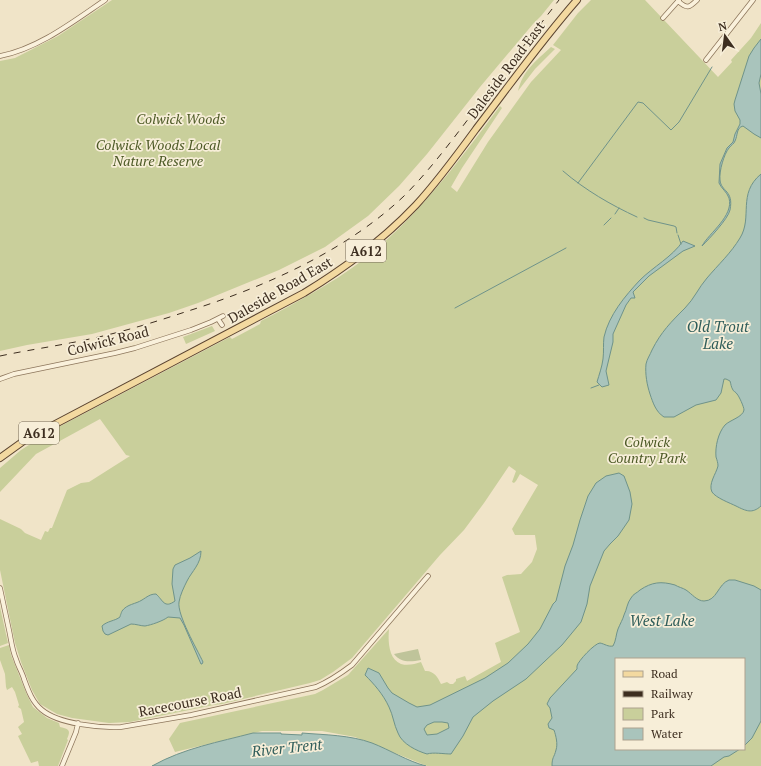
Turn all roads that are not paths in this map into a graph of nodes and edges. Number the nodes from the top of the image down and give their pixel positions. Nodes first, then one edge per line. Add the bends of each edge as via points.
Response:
1 (105, 0) edge
2 (577, 0) edge
3 (697, 0) edge
4 (753, 0) edge
5 (679, 1) edge
6 (663, 18) dead end
7 (0, 56) edge
8 (706, 60) dead end
9 (222, 325) dead end
10 (0, 379) edge
11 (0, 458) edge
12 (428, 576) dead end
13 (0, 588) edge
14 (78, 724) junction
15 (62, 766) edge

1 - 7 street via 55,33 22,49
2 - 11 main road, Daleside Road East / A612 via 437,180 395,225 367,250 304,292 25,440
3 - 5 street via 688,7
4 - 8 street
5 - 6 street
9 - 10 street, Colwick Road via 220,318 135,348
12 - 14 street, Racecourse Road via 352,665 316,687 191,715 121,727
13 - 14 street, Racecourse Road via 16,660 31,696 41,710 52,717
14 - 15 street

